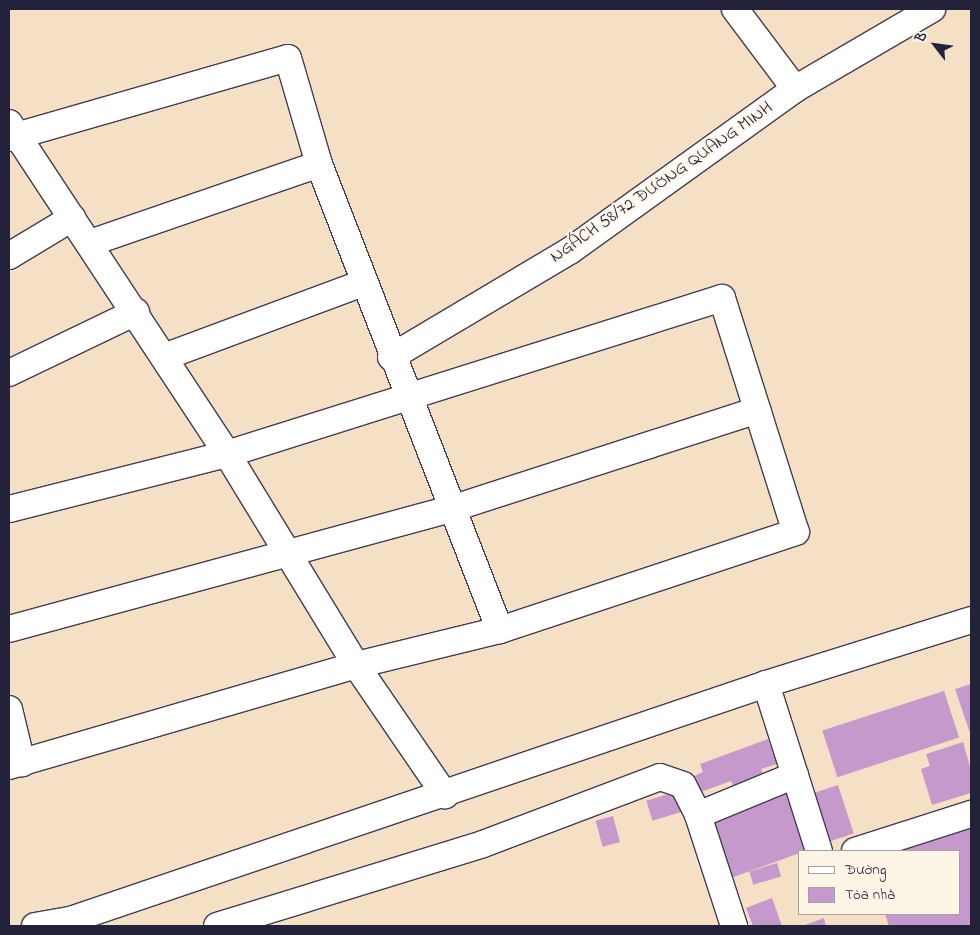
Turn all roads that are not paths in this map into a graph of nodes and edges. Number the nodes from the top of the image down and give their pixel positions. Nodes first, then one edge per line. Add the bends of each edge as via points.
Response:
1 (735, 9) edge
2 (932, 9) edge
3 (795, 88) junction
4 (11, 131) edge
5 (319, 164) junction
6 (72, 218) junction
7 (90, 243) junction
8 (9, 256) edge
9 (363, 282) junction
10 (136, 312) junction
11 (164, 357) junction
12 (391, 357) junction
13 (9, 372) edge
14 (407, 400) junction
15 (757, 410) junction
16 (227, 454) junction
17 (10, 504) edge
18 (452, 509) junction
19 (289, 556) junction
20 (971, 620) edge
21 (9, 629) edge
22 (500, 630) junction
23 (356, 665) junction
24 (766, 684) junction
25 (9, 709) edge
26 (15, 764) edge
27 (795, 775) junction
28 (445, 795) junction
29 (971, 814) edge
30 (698, 815) junction
31 (819, 850) edge
32 (858, 850) edge
33 (74, 923) edge
34 (35, 926) edge
35 (217, 926) edge
36 (734, 926) edge

1 - 3 street
2 - 3 street, NGÁCH 58/72 ĐƯỜNG QUANG MINH
3 - 12 street, NGÁCH 58/72 ĐƯỜNG QUANG MINH via 571,250
4 - 5 street via 288,58
4 - 6 street
5 - 7 street
5 - 9 street
6 - 7 street
6 - 8 street
7 - 10 street
9 - 11 street
9 - 12 street
10 - 11 street
10 - 13 street
11 - 16 street
12 - 14 street
14 - 15 street via 722,298
14 - 16 street
14 - 18 street
15 - 18 street
15 - 22 street via 796,532
16 - 17 street
16 - 19 street
18 - 19 street
18 - 22 street
19 - 21 street
19 - 23 street
20 - 24 street
22 - 23 street
23 - 26 street
23 - 28 street
24 - 27 street
24 - 28 street
25 - 26 street
27 - 30 street
27 - 31 street
28 - 33 street
29 - 32 street
30 - 35 street via 683,785 660,777 483,844
30 - 36 street
33 - 34 street

